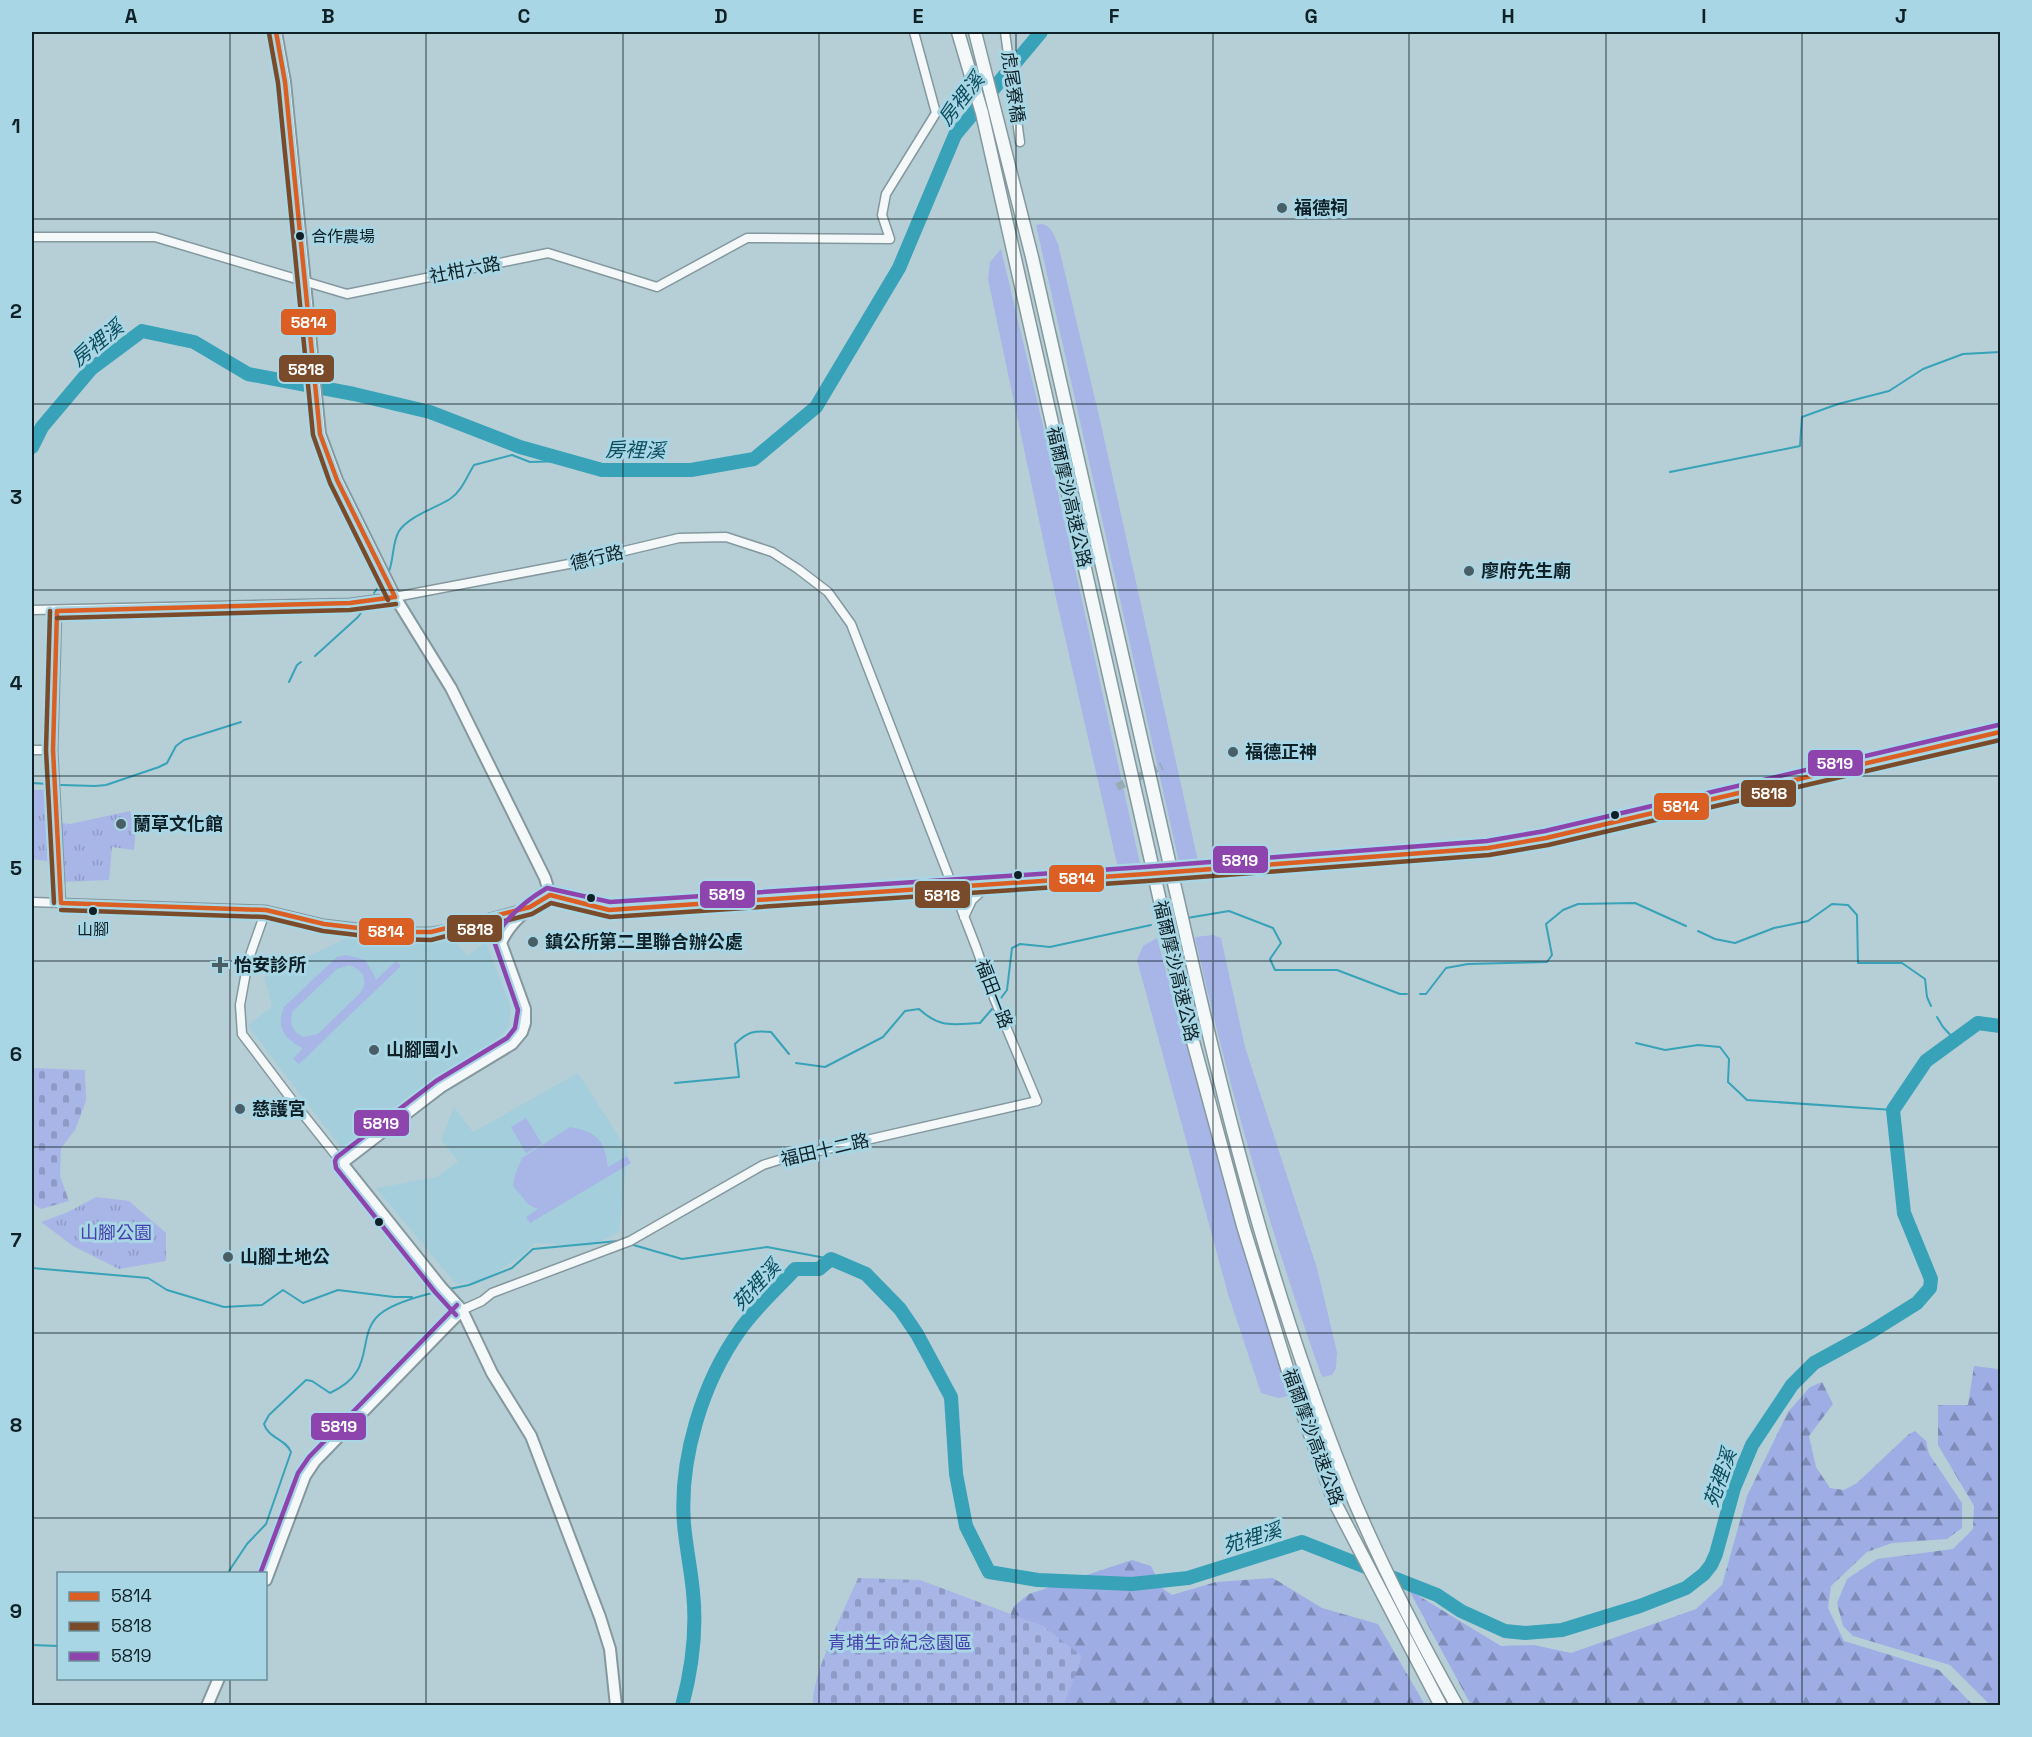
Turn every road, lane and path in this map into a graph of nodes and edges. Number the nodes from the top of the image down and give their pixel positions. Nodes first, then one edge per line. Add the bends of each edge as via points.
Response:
1 (276, 32) edge
2 (914, 32) edge
3 (958, 32) edge
4 (975, 32) edge
5 (1005, 32) edge
6 (1020, 142) dead end
7 (32, 237) edge
8 (304, 281) junction
9 (395, 597) junction
10 (32, 610) edge
11 (57, 610) junction
12 (2001, 732) edge
13 (32, 750) edge
14 (53, 750) junction
15 (1185, 871) tunnel mouth
16 (1146, 874) tunnel mouth
17 (988, 885) junction
18 (952, 886) junction
19 (550, 894) junction
20 (32, 902) edge
21 (61, 903) junction
22 (530, 907) junction
23 (266, 910) junction
24 (964, 917) junction
25 (1037, 1101) joint
26 (342, 1163) junction
27 (462, 1310) junction
28 (267, 1577) edge
29 (218, 1680) edge
30 (207, 1706) edge
31 (616, 1706) edge
32 (1441, 1706) edge
33 (1457, 1706) edge

1 - 8 main road via 285,82
2 - 8 street, 社柑六路 via 936,113 886,194 882,215 890,238 747,238 657,288 548,253 347,294
3 - 32 highway, 福爾摩沙高速公路, bridge via 982,113 1175,968 1243,1226 1292,1384 1334,1501
4 - 33 highway, 福爾摩沙高速公路, bridge via 1032,257 1192,963 1257,1224 1306,1377 1347,1483 1383,1565
5 - 6 street, 虎尾寮橋
7 - 8 street, 社柑六路 via 155,237
8 - 9 main road via 320,434 333,472
9 - 11 street, 德行路 via 350,603
9 - 18 street, 德行路 via 574,563 679,538 726,537 772,552 828,592 851,624
9 - 19 main road via 451,688
10 - 11 street, 德行路
11 - 14 street
12 - 15 main road via 1500,846
13 - 14 street
14 - 21 street
16 - 17 main road
17 - 18 main road
17 - 24 street via 972,900
18 - 19 main road via 609,910
18 - 24 street, 福田一路
19 - 22 main road
20 - 21 street
21 - 23 street
22 - 23 street via 431,932 324,924
22 - 26 main road via 506,931 501,943 525,1009 522,1032 512,1044 441,1087
23 - 26 street via 248,961 240,1005 242,1034
24 - 25 street, 福田一路
25 - 27 street, 福田十二路 via 763,1165 629,1241 492,1293
26 - 27 main road
27 - 28 main road via 315,1461 305,1476
27 - 31 main road via 492,1373 538,1452 610,1649
29 - 30 main road

